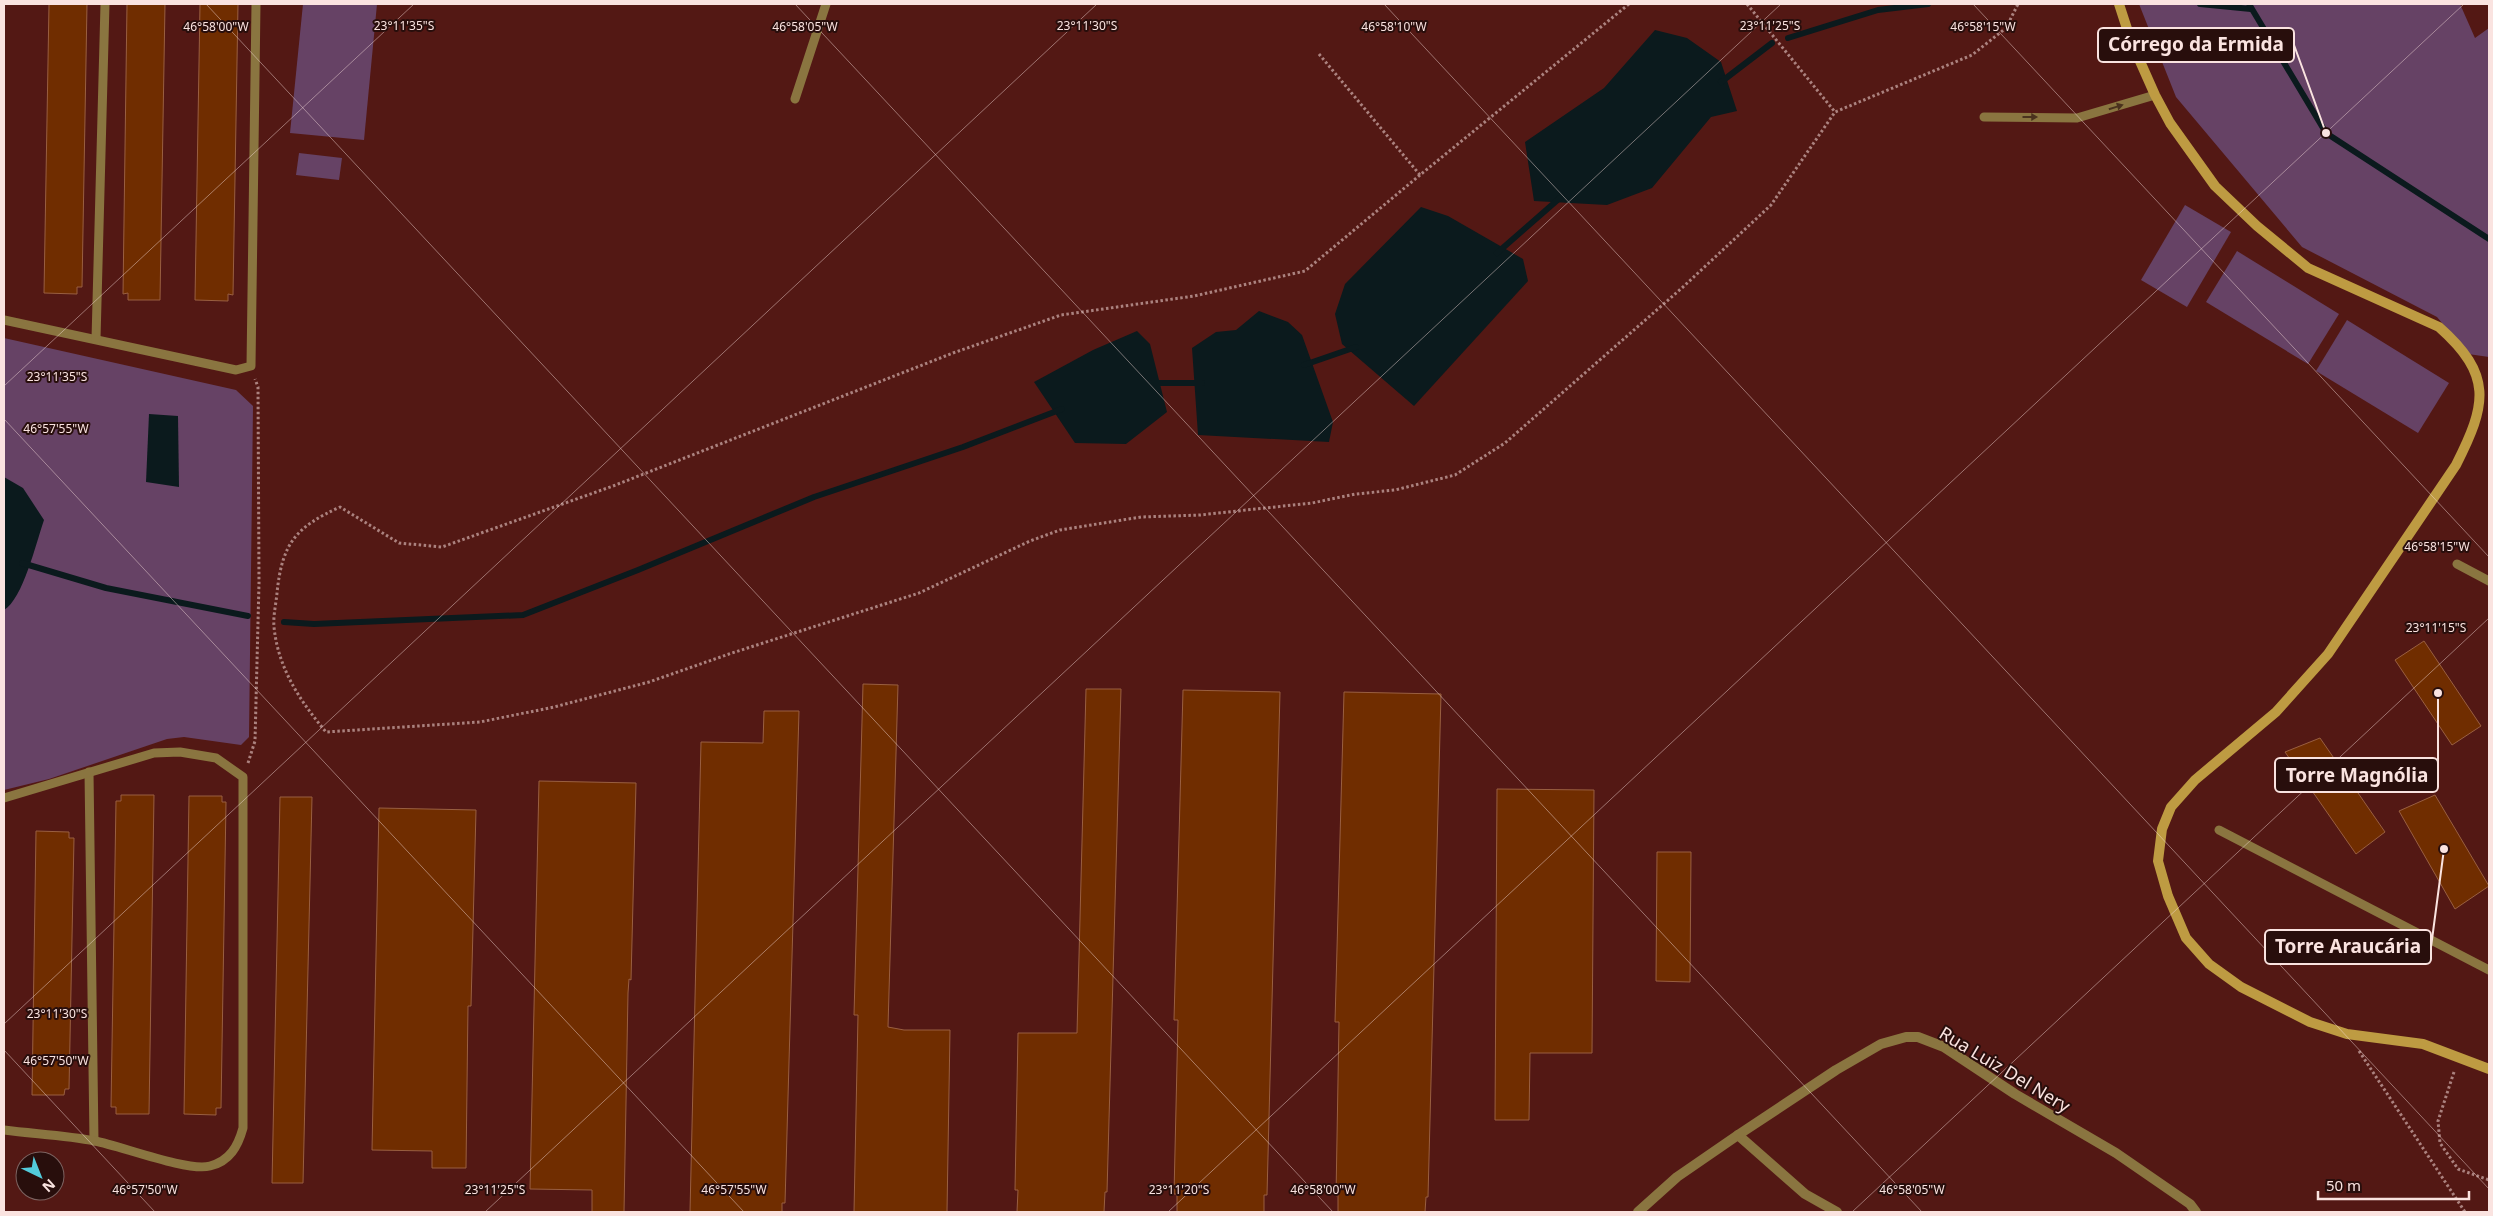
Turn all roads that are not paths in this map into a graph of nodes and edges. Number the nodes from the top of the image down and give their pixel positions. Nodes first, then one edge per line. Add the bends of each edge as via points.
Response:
1 (105, 4) edge
2 (256, 4) edge
3 (826, 4) edge
4 (2119, 4) edge
5 (2155, 96) junction
6 (795, 99) dead end
7 (1984, 117) dead end
8 (4, 320) edge
9 (96, 339) junction
10 (2457, 564) dead end
11 (2489, 581) edge
12 (89, 772) junction
13 (4, 798) edge
14 (2219, 830) dead end
15 (2489, 970) edge
16 (2489, 1069) edge
17 (4, 1130) edge
18 (1738, 1135) junction
19 (94, 1141) junction
20 (1638, 1212) edge
21 (1837, 1212) edge
22 (2196, 1212) edge

1 - 9 lane
2 - 9 lane via 251,366 236,370
3 - 6 lane
4 - 5 street
7 -> 5 lane via 2077,118
5 - 16 street via 2175,131 2215,186 2257,226 2308,268 2439,327 2457,342 2479,374 2481,395 2473,432 2456,464 2328,654 2276,712 2194,780 2171,807 2162,830 2158,861 2168,896 2186,938 2209,964 2240,987 2310,1022 2347,1034 2423,1044
8 - 9 lane
10 - 11 lane
12 - 13 lane
12 - 19 lane
12 - 19 lane via 154,753 180,752 216,758 243,777 243,1128 238,1145 219,1163 198,1168
14 - 15 lane
17 - 19 lane
18 - 20 street, Rua Luiz Del Nery via 1677,1177
18 - 21 street via 1804,1194
18 - 22 street, Rua Luiz Del Nery via 1881,1044 1896,1038 1918,1037 1944,1047 2015,1094 2116,1153 2190,1204

